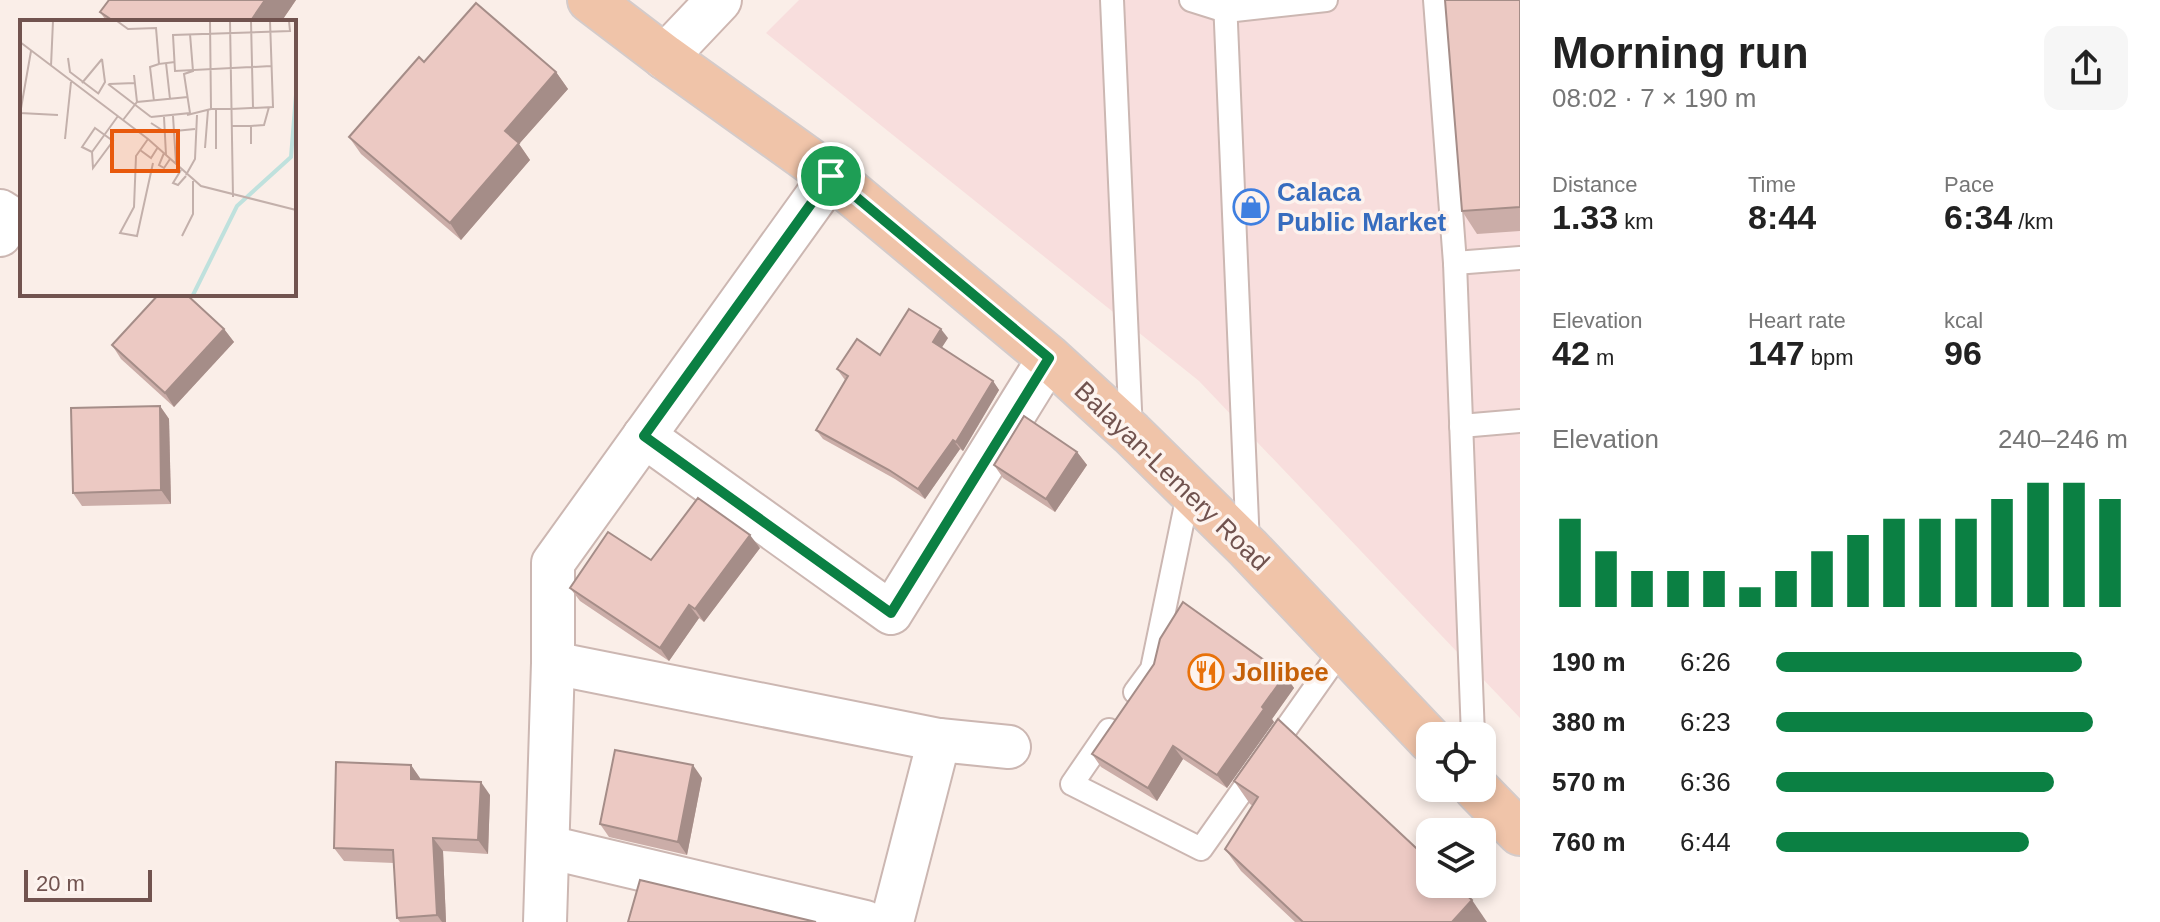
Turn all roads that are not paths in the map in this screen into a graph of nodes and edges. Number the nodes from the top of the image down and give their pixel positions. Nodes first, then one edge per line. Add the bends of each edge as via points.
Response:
1 (590, 0) edge
2 (719, 0) edge
3 (1112, 0) edge
4 (1191, 0) edge
5 (1326, 0) edge
6 (1435, 0) edge
7 (1226, 5) edge
8 (665, 57) junction
9 (831, 176) junction
10 (0, 211) edge
11 (0, 235) edge
12 (1520, 258) edge
13 (1455, 263) junction
14 (1049, 358) junction
15 (1520, 421) edge
16 (1461, 426) junction
17 (1131, 433) junction
18 (644, 436) junction
19 (1189, 490) junction
20 (1248, 548) junction
21 (1343, 648) junction
22 (553, 663) junction
23 (1472, 722) edge
24 (1416, 725) edge
25 (939, 740) junction
26 (1009, 747) dead end
27 (1490, 802) edge
28 (1520, 833) edge
29 (548, 847) junction
30 (545, 922) edge
31 (865, 922) edge
32 (892, 922) edge

1 - 8 main road, Balayan-Lemery Road
2 - 8 street
3 - 17 lane
4 - 7 lane
5 - 7 lane
6 - 13 lane
7 - 20 lane
8 - 9 main road, Balayan-Lemery Road
9 - 14 main road, Balayan-Lemery Road
9 - 18 street
10 - 11 street via 11,218
12 - 13 lane
13 - 16 lane
14 - 17 main road, Balayan-Lemery Road
14 - 18 street via 891,613
15 - 16 lane
16 - 23 lane
17 - 19 main road, Balayan-Lemery Road
18 - 22 street via 553,563
19 - 20 main road, Balayan-Lemery Road
19 - 21 lane via 1152,669 1072,784 1201,849
20 - 21 main road, Balayan-Lemery Road
21 - 24 main road, Balayan-Lemery Road
22 - 25 street
22 - 29 street
25 - 26 street
25 - 32 street
27 - 28 main road
29 - 30 street
29 - 31 street

